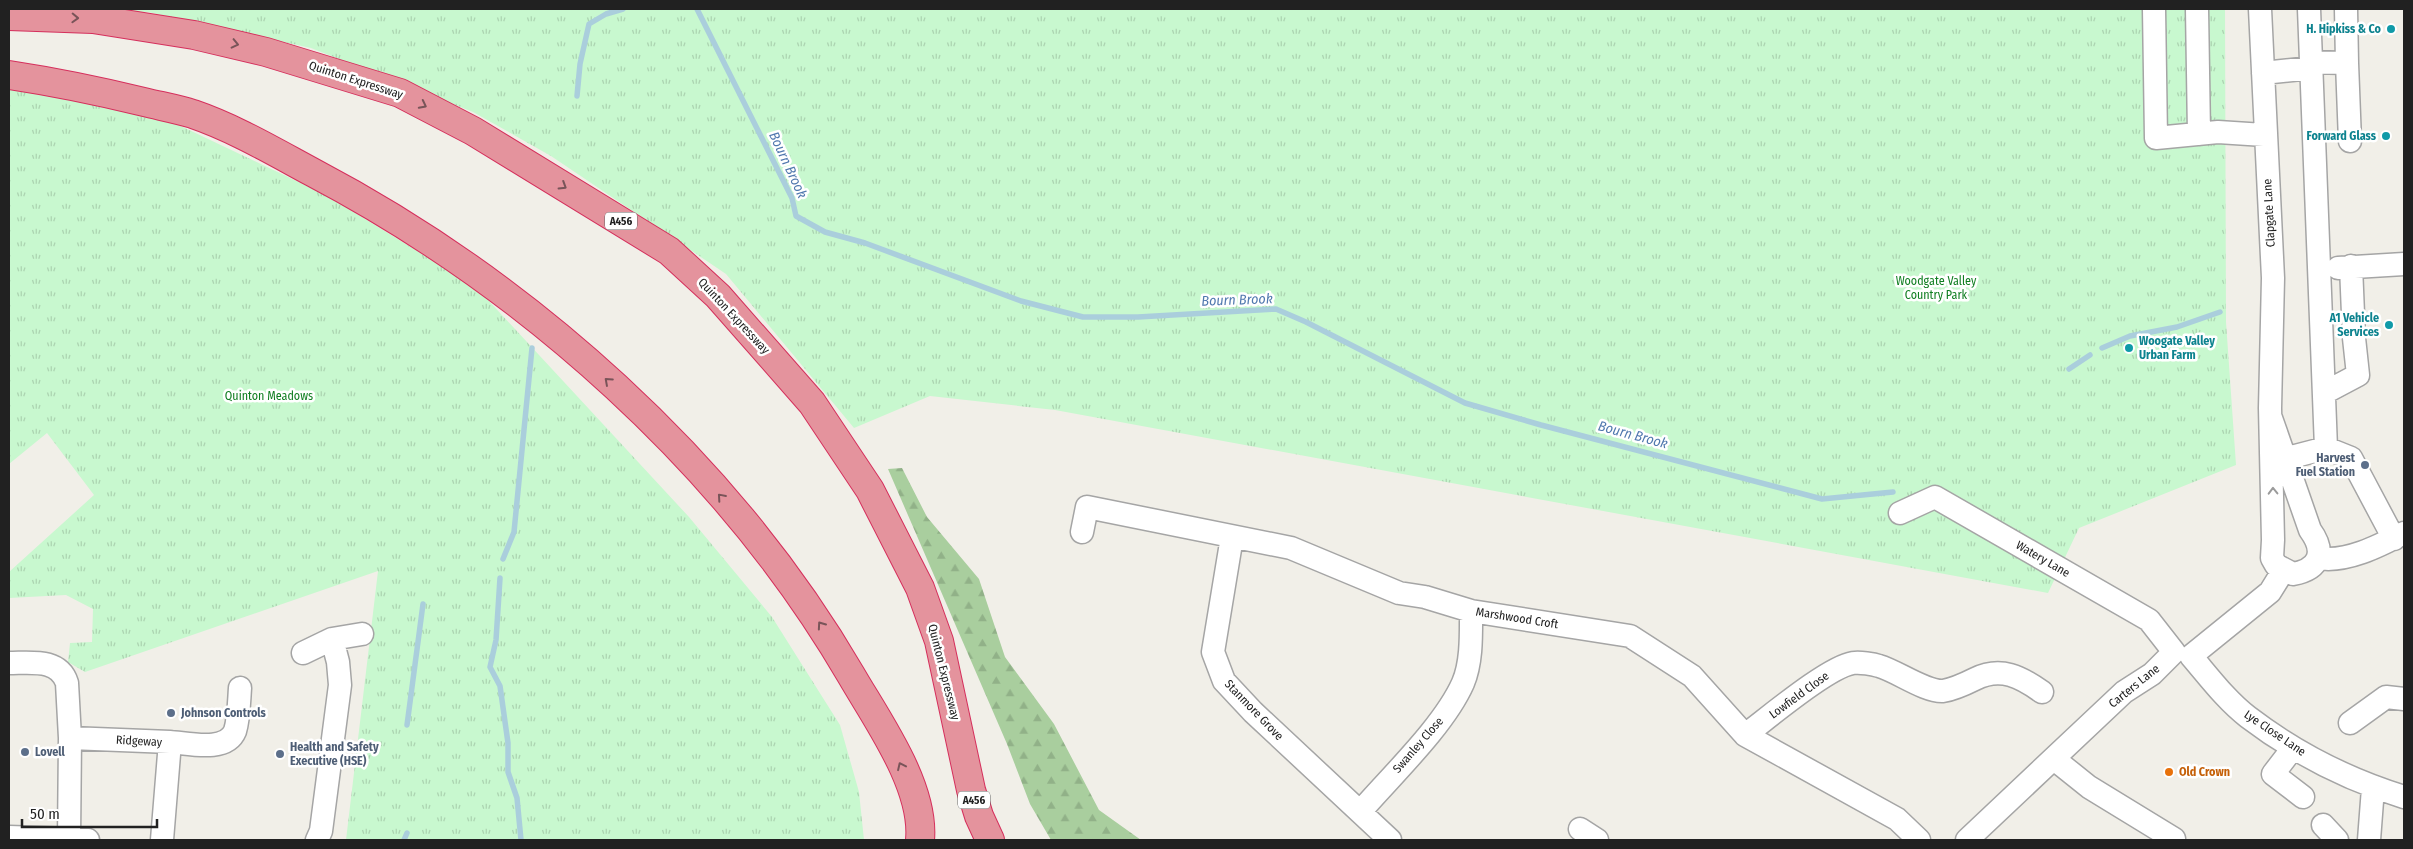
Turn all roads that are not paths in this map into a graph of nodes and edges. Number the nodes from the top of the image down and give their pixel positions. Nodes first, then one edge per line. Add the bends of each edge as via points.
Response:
1 (2154, 9) edge
2 (2197, 9) edge
3 (2260, 9) edge
4 (2309, 9) edge
5 (2346, 9) edge
6 (9, 16) edge
7 (2347, 62) junction
8 (2311, 65) junction
9 (2263, 73) junction
10 (9, 75) edge
11 (2198, 134) junction
12 (2264, 135) junction
13 (2350, 141) dead end
14 (2404, 264) edge
15 (2351, 266) junction
16 (2320, 270) junction
17 (2324, 394) junction
18 (2270, 418) junction
19 (2326, 448) junction
20 (2284, 459) junction
21 (1900, 513) dead end
22 (2310, 530) junction
23 (1082, 532) dead end
24 (2399, 536) edge
25 (1232, 537) junction
26 (2273, 540) junction
27 (2318, 558) junction
28 (2283, 571) junction
29 (1471, 611) junction
30 (362, 634) dead end
31 (332, 639) junction
32 (303, 653) dead end
33 (2183, 654) junction
34 (9, 664) edge
35 (240, 688) dead end
36 (2042, 692) dead end
37 (2404, 699) edge
38 (2350, 723) dead end
39 (1745, 735) junction
40 (70, 738) junction
41 (170, 742) junction
42 (2293, 748) junction
43 (2054, 759) junction
44 (2373, 788) junction
45 (2303, 797) dead end
46 (2404, 798) edge
47 (1360, 812) junction
48 (9, 837) edge
49 (2174, 839) edge
50 (78, 840) edge
51 (162, 840) edge
52 (317, 840) edge
53 (920, 840) edge
54 (990, 840) edge
55 (1390, 840) edge
56 (1919, 840) edge
57 (1966, 840) edge
58 (2369, 840) edge

1 - 11 street via 2156,138
2 - 11 street
3 - 9 street, Clapgate Lane
4 - 8 street
5 - 7 street
6 -> 54 highway, Quinton Expressway / A456 via 93,19 194,35 266,52 400,94 473,131 669,251 718,296 812,402 870,490 920,588 939,641 971,790
7 - 8 street
7 - 13 street
8 - 9 street
8 - 16 street
9 - 12 street, Clapgate Lane
53 -> 10 highway via 921,829 912,790 881,726 823,628 751,531 674,441 542,321 443,250 354,194 256,142 193,114 82,87
11 - 12 street
12 - 18 street, Clapgate Lane via 2273,278
14 - 15 street
15 - 16 street
15 - 17 street via 2358,375
16 - 17 street
17 - 19 street
18 - 20 street, Clapgate Lane
26 -> 18 street, Clapgate Lane
19 - 20 street
19 - 24 street via 2351,458
20 - 22 street, Clapgate Lane
21 - 33 street, Watery Lane via 1935,497 2149,620
22 - 26 street via 2282,531
22 - 27 street via 2319,546
23 - 25 street, Marshwood Croft via 1087,507
24 - 27 street via 2332,561
25 - 29 street, Marshwood Croft via 1291,548 1400,594 1425,597
25 - 47 street, Stanmore Grove via 1213,652 1224,681 1252,712
26 - 28 street via 2272,558
27 - 28 street via 2307,571 2293,574
28 - 33 street, Carters Lane via 2270,592
29 - 39 street, Marshwood Croft via 1630,636 1692,676
29 - 47 street, Swanley Close via 1470,648 1463,682 1443,717
30 - 31 street
31 - 32 street
31 - 52 street via 340,685 321,831
33 - 42 street, Lye Close Lane via 2248,716
33 - 43 street, Carters Lane via 2124,692
34 - 40 street via 44,663 57,667 64,675
35 - 41 street via 235,730 227,740 212,745
36 - 39 street, Lowfield Close via 2008,673 1982,676 1942,691 1879,666 1853,663 1830,672
37 - 38 street via 2386,697
39 - 56 street, Marshwood Croft via 1897,819
40 - 41 street, Ridgeway
40 - 50 street
41 - 51 street, Ridgeway
42 - 44 street, Lye Close Lane
42 - 45 street via 2273,774
43 - 49 street via 2090,787
43 - 57 street, Carters Lane
44 - 46 street, Lye Close Lane
44 - 58 street
47 - 55 street, Stanmore Grove
48 - 50 street

